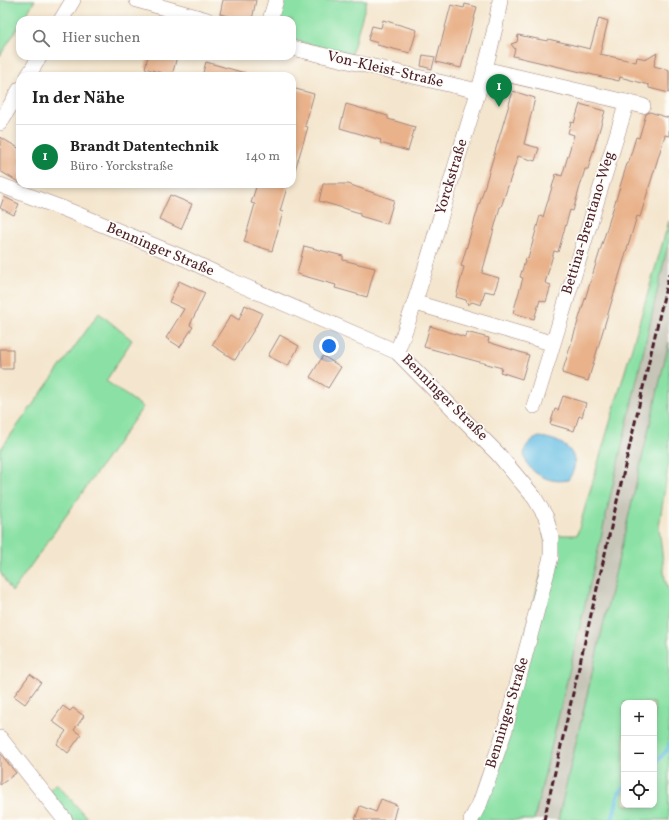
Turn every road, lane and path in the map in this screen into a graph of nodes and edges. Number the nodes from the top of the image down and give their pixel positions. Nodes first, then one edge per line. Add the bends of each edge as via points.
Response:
1 (73, 0) edge
2 (137, 0) edge
3 (276, 0) edge
4 (500, 0) edge
5 (63, 16) edge
6 (193, 16) edge
7 (271, 16) edge
8 (296, 49) edge
9 (38, 60) edge
10 (484, 69) junction
11 (30, 72) edge
12 (478, 91) junction
13 (16, 96) edge
14 (627, 102) junction
15 (643, 106) dead end
16 (0, 123) edge
17 (0, 185) edge
18 (416, 303) junction
19 (552, 343) junction
20 (397, 352) junction
21 (534, 406) dead end
22 (0, 738) edge
23 (65, 820) edge
24 (472, 820) edge

1 - 5 street
2 - 6 street
3 - 7 street
4 - 10 street, Yorckstraße via 497,22
8 - 12 street, Von-Kleist-Straße
9 - 11 street
10 - 12 street, Yorckstraße
10 - 14 street
12 - 18 street, Yorckstraße
13 - 16 street
14 - 15 street
14 - 19 street, Bettina-Brentano-Weg
17 - 20 street, Benninger Straße via 184,258
18 - 19 street
18 - 20 street, Yorckstraße
19 - 21 street, Bettina-Brentano-Weg
20 - 24 street, Benninger Straße via 503,460 534,497 546,517 551,537 551,557 505,730 480,804
22 - 23 street

